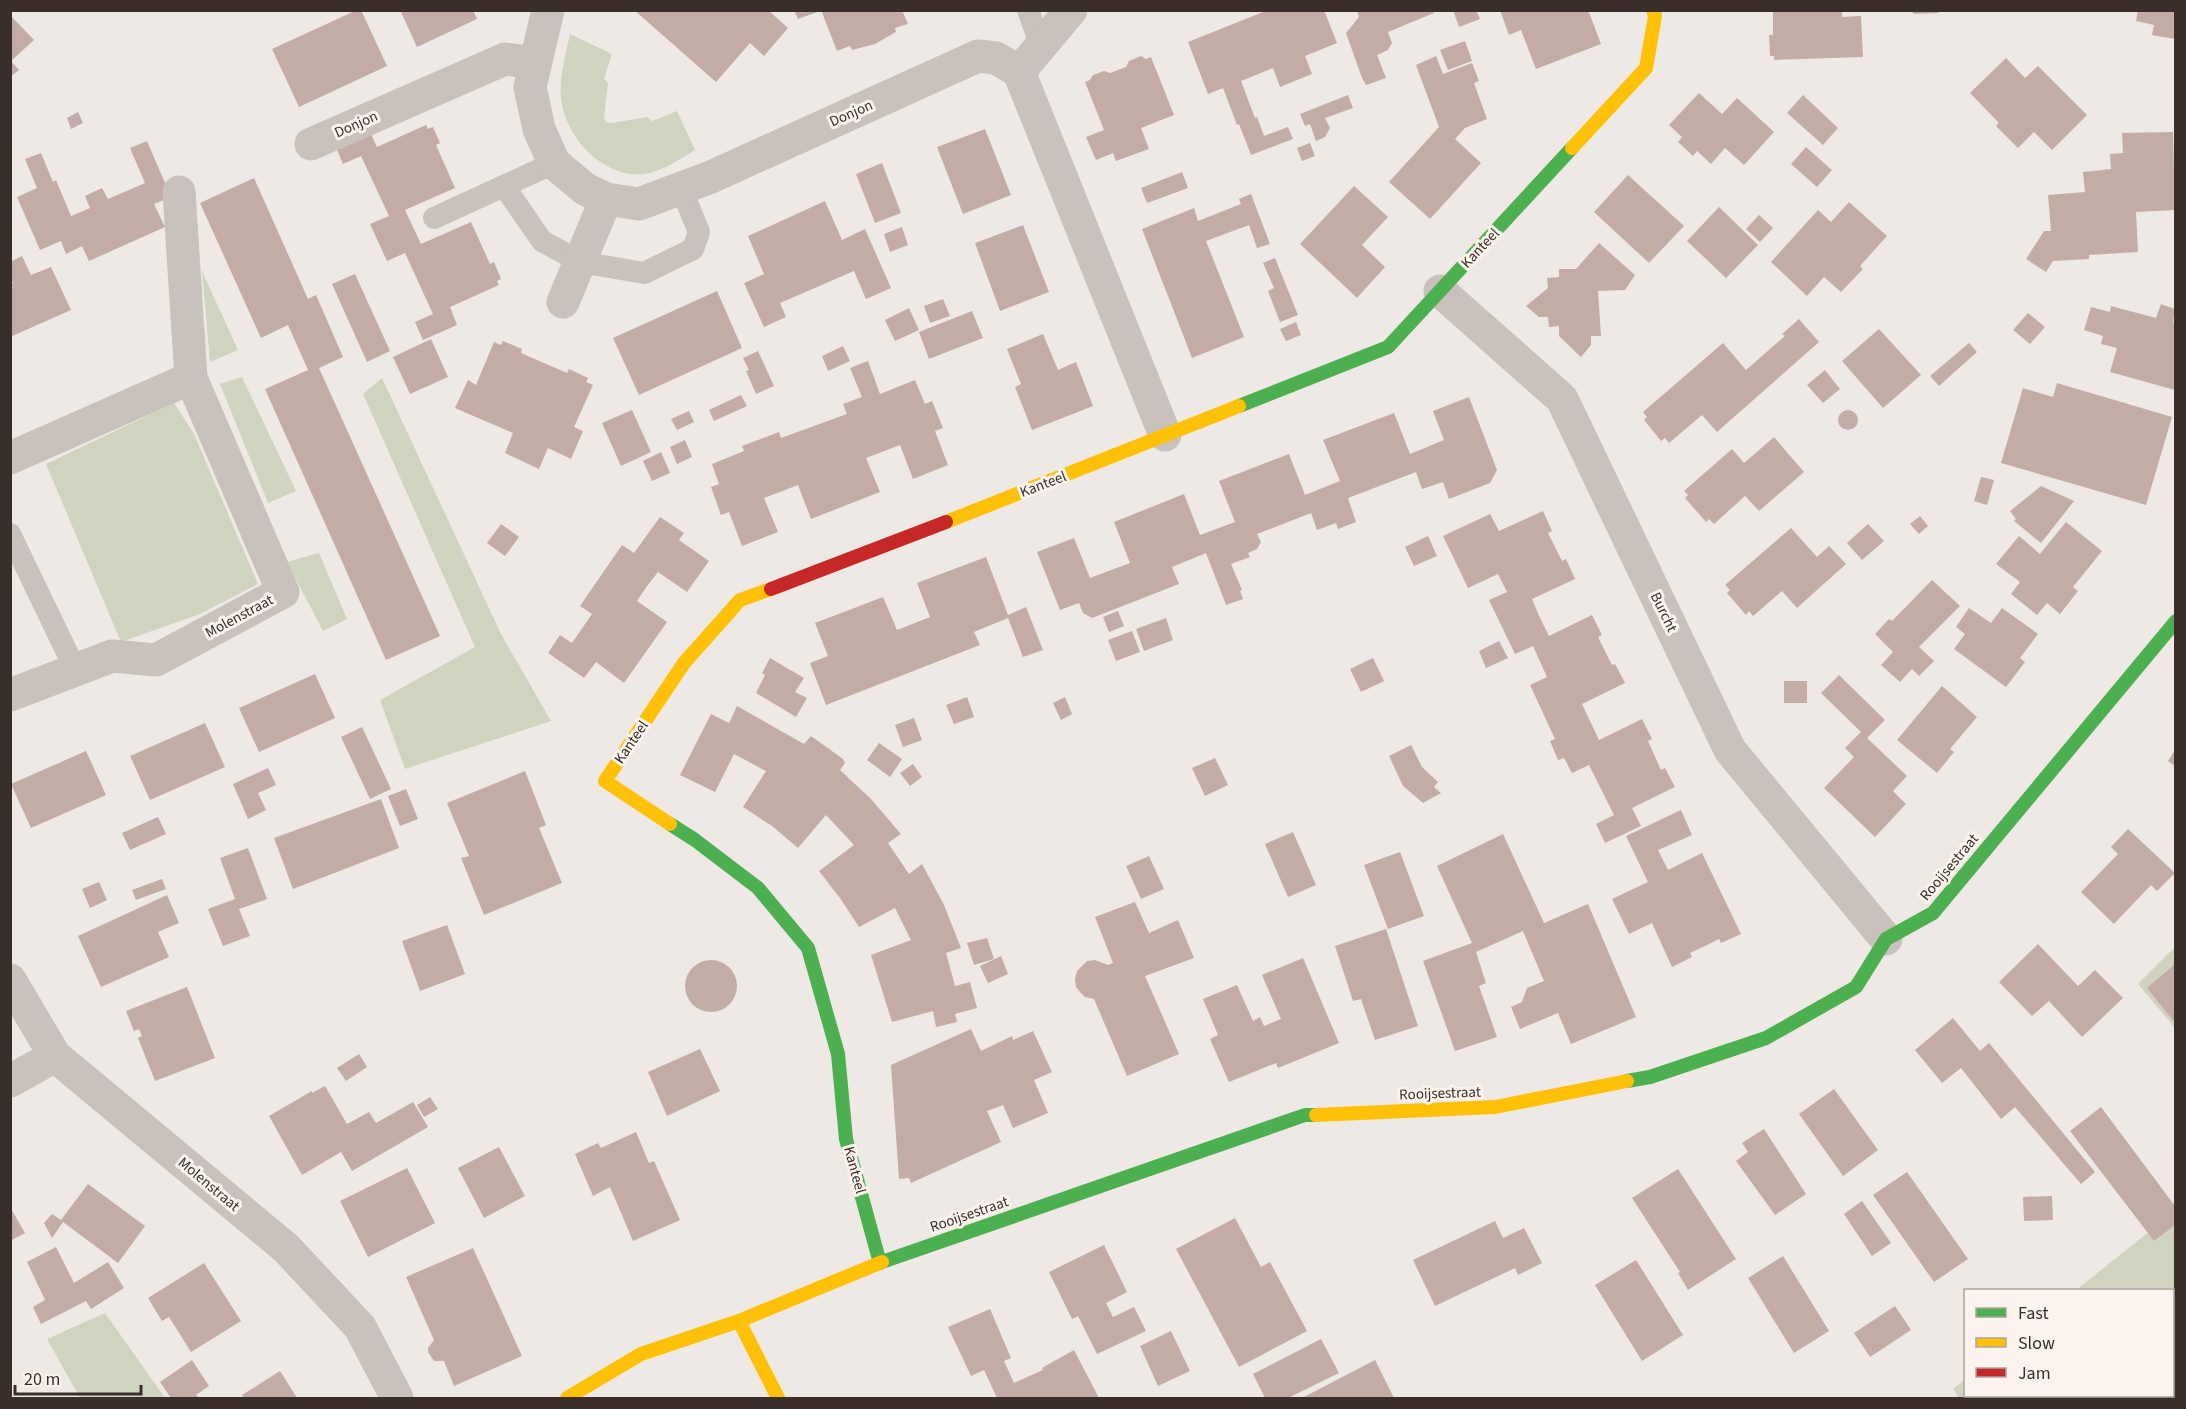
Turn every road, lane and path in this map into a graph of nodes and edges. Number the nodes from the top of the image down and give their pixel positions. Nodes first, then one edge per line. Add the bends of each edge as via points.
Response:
1 (548, 10) edge
2 (1028, 10) edge
3 (1071, 10) edge
4 (1653, 10) edge
5 (1041, 46) junction
6 (535, 63) junction
7 (1020, 72) junction
8 (311, 144) dead end
9 (554, 164) junction
10 (504, 186) junction
11 (681, 188) junction
12 (178, 192) dead end
13 (606, 200) junction
14 (434, 218) dead end
15 (580, 262) junction
16 (1440, 291) junction
17 (563, 302) dead end
18 (191, 378) junction
19 (1165, 435) junction
20 (10, 458) edge
21 (10, 534) edge
22 (2175, 621) edge
23 (76, 670) junction
24 (10, 694) edge
25 (1886, 939) junction
26 (10, 980) edge
27 (56, 1056) junction
28 (10, 1081) edge
29 (880, 1263) junction
30 (739, 1321) junction
31 (397, 1398) edge
32 (567, 1398) edge
33 (778, 1398) edge

1 - 6 street, Donjon
2 - 5 lane
3 - 5 street
4 - 16 street, Kanteel via 1646,68
5 - 7 street
6 - 8 street, Donjon via 505,59
6 - 9 street, Donjon via 530,87 539,129
7 - 11 street, Donjon via 996,58 978,56
7 - 19 street
9 - 10 lane
9 - 13 street, Donjon
10 - 14 lane
10 - 15 lane via 542,241
11 - 13 street, Donjon via 639,204
11 - 15 lane via 699,232 693,249 644,273
12 - 18 street, Molenstraat
13 - 15 street
15 - 17 street
16 - 19 street, Kanteel via 1388,347
16 - 25 street, Burcht via 1562,399 1730,750
18 - 20 street
18 - 23 street, Molenstraat via 283,592 156,660 112,656
19 - 29 street, Kanteel via 740,600 684,663 605,782 695,840 758,888 808,948 838,1054 846,1139
21 - 23 lane
22 - 25 street, Rooijsestraat via 1933,913
23 - 24 street, Molenstraat
25 - 29 street, Rooijsestraat via 1856,987 1766,1038 1650,1077 1495,1107 1305,1115
26 - 27 street, Molenstraat
27 - 28 street
27 - 31 street, Molenstraat via 285,1248 360,1327
29 - 30 street, Rooijsestraat
30 - 32 street, Rooijsestraat via 641,1354
30 - 33 street

